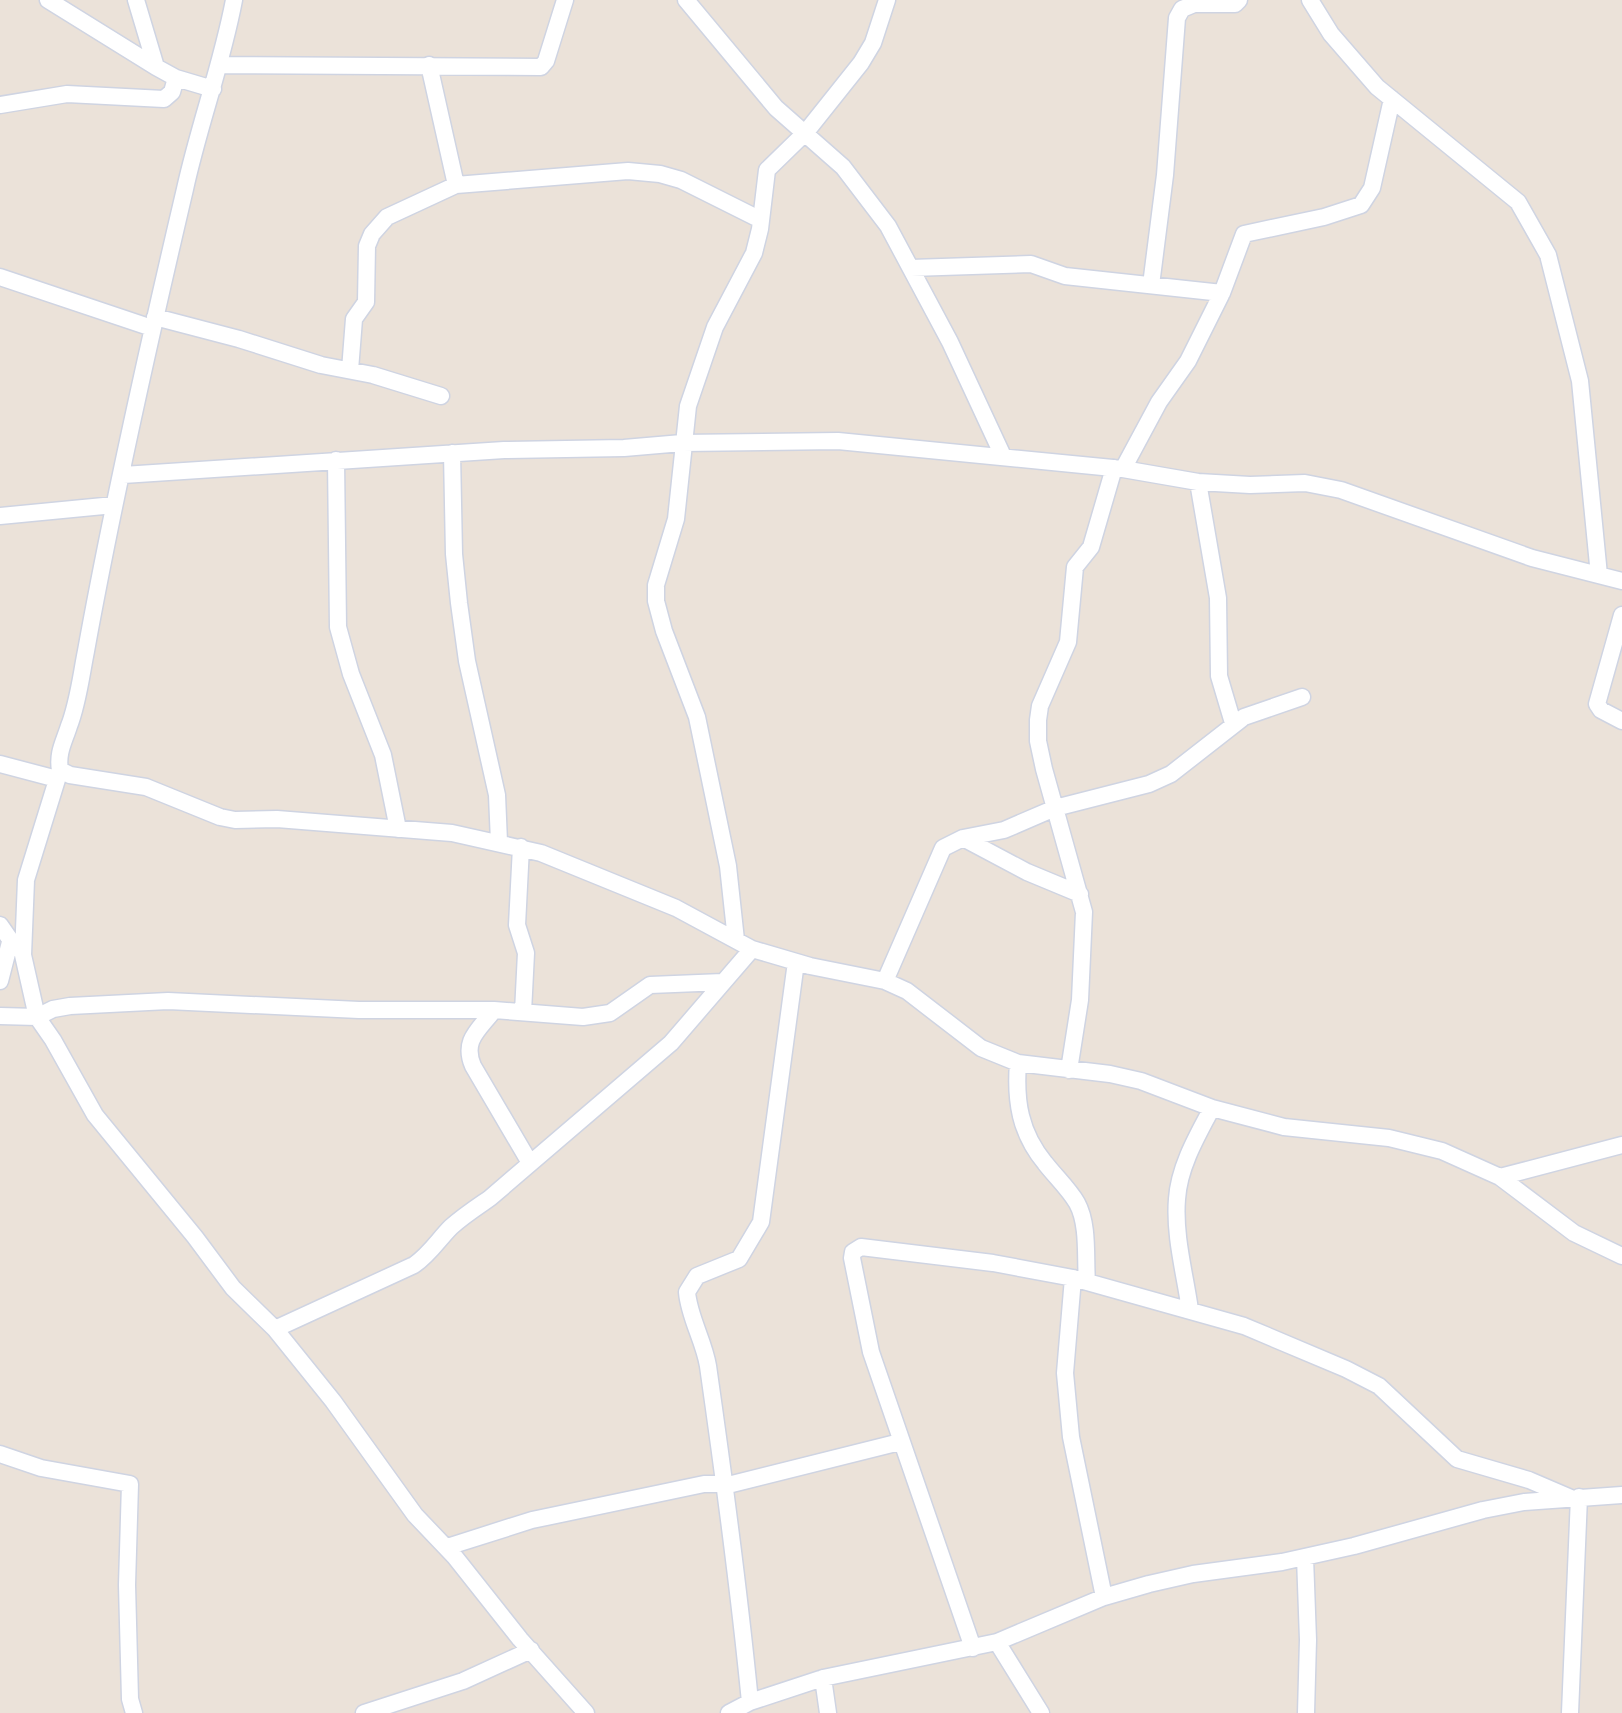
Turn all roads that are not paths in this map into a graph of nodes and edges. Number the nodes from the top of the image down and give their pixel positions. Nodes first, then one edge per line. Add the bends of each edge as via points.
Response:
1 (48, 0) edge
2 (136, 0) edge
3 (234, 0) edge
4 (565, 0) edge
5 (686, 0) edge
6 (887, 0) edge
7 (1239, 0) edge
8 (1311, 0) edge
9 (220, 65) junction
10 (429, 65) junction
11 (156, 67) junction
12 (176, 78) junction
13 (213, 89) junction
14 (1392, 99) junction
15 (0, 105) edge
16 (806, 132) junction
17 (456, 185) junction
18 (761, 220) junction
19 (911, 268) junction
20 (0, 277) edge
21 (1151, 285) junction
22 (1222, 293) junction
23 (154, 323) junction
24 (350, 370) junction
25 (441, 396) dead end
26 (682, 443) junction
27 (453, 453) junction
28 (1003, 456) junction
29 (336, 460) junction
30 (1118, 469) junction
31 (123, 475) junction
32 (1198, 482) junction
33 (114, 505) junction
34 (0, 516) edge
35 (1599, 575) junction
36 (1622, 581) edge
37 (1622, 615) edge
38 (1302, 697) dead end
39 (1622, 721) edge
40 (1233, 723) junction
41 (0, 764) edge
42 (58, 774) junction
43 (1055, 808) junction
44 (398, 829) junction
45 (963, 837) junction
46 (499, 842) junction
47 (521, 847) junction
48 (1080, 894) junction
49 (0, 925) edge
50 (736, 940) junction
51 (10, 942) junction
52 (752, 949) junction
53 (23, 955) junction
54 (796, 962) junction
55 (0, 981) edge
56 (885, 981) junction
57 (723, 982) junction
58 (494, 1010) junction
59 (523, 1012) junction
60 (0, 1016) edge
61 (38, 1017) junction
62 (1018, 1063) junction
63 (1069, 1070) junction
64 (1212, 1108) junction
65 (1622, 1145) edge
66 (530, 1163) junction
67 (1500, 1178) junction
68 (1622, 1256) edge
69 (1080, 1280) junction
70 (1190, 1310) junction
71 (275, 1329) junction
72 (900, 1442) junction
73 (0, 1454) edge
74 (724, 1484) junction
75 (1622, 1495) edge
76 (1575, 1497) junction
77 (447, 1547) junction
78 (1305, 1557) junction
79 (1104, 1597) junction
80 (997, 1642) junction
81 (973, 1648) junction
82 (531, 1650) junction
83 (823, 1678) junction
84 (750, 1702) junction
85 (134, 1713) edge
86 (364, 1713) edge
87 (586, 1713) edge
88 (729, 1713) edge
89 (828, 1713) edge
90 (1041, 1713) edge
91 (1306, 1713) edge
92 (1570, 1713) edge

1 - 11 street
2 - 11 street
3 - 9 street
4 - 10 street via 541,67
5 - 16 street via 777,108
6 - 16 street via 867,53
7 - 21 street via 1235,4 1194,4 1182,9 1177,18 1165,175
8 - 14 street via 1350,59
9 - 10 street
9 - 13 street
10 - 17 street
11 - 12 street
12 - 13 street
12 - 15 street via 172,93 164,99 67,94
13 - 23 street via 185,186
14 - 22 street via 1372,188 1360,205 1244,234
14 - 35 street via 1518,202 1548,255 1580,381
16 - 18 street via 767,170
16 - 19 street via 843,167 888,226
17 - 18 street via 628,171 660,174 681,180
17 - 24 street via 387,217 372,234 367,246 366,302 354,319
18 - 26 street via 754,253 715,327 700,366
19 - 21 street via 1030,264 1065,276
19 - 28 street
20 - 23 street
21 - 22 street
22 - 30 street via 1188,362
23 - 24 street via 239,339
23 - 31 street
24 - 25 street
26 - 27 street
26 - 28 street via 838,441
26 - 50 street via 676,519 660,569 656,601 698,717 728,866
27 - 29 street
27 - 46 street via 454,554 459,603 466,661 497,795
28 - 30 street
29 - 31 street
29 - 44 street via 338,627 351,674 383,755
30 - 32 street
30 - 43 street via 1091,547 1076,567 1068,642 1039,713 1038,741
31 - 33 street
32 - 35 street via 1305,483 1341,490 1532,558
32 - 40 street via 1218,598 1219,676
33 - 34 street
33 - 42 street via 82,673 61,744
35 - 36 street
37 - 39 street via 1597,704
38 - 40 street
40 - 43 street via 1171,774 1149,784
41 - 42 street
42 - 44 street via 146,787 235,820 277,819
42 - 53 street via 26,880
43 - 45 street via 1004,830
43 - 48 street
44 - 46 street
45 - 48 street via 1027,872
45 - 56 street via 943,848
46 - 47 street
47 - 50 street via 632,888
47 - 59 street via 517,925 526,953
48 - 63 street via 1084,912 1080,1000
49 - 51 street
50 - 52 street
51 - 53 street
51 - 55 street
52 - 54 street
52 - 57 street
53 - 61 street
54 - 56 street
54 - 74 street via 760,1222 739,1259 697,1276 687,1292 705,1348
56 - 62 street via 907,991 981,1048
57 - 59 street via 650,985 606,1015
57 - 66 street via 671,1042
58 - 59 street
58 - 61 street via 130,1002 70,1006
58 - 66 street via 469,1042 468,1050 473,1066
60 - 61 street
61 - 71 street via 94,1115 233,1288
62 - 63 street
62 - 69 street via 1018,1112 1023,1128 1042,1160 1078,1204 1083,1223
63 - 64 street via 1141,1081
64 - 67 street via 1284,1127 1389,1138 1442,1151
64 - 70 street via 1193,1143 1177,1198 1178,1233
65 - 67 street
66 - 71 street via 449,1229 428,1256
67 - 68 street via 1574,1233
69 - 70 street
69 - 72 street via 993,1263 861,1247 853,1252 871,1352
69 - 79 street via 1065,1373 1070,1426
70 - 76 street via 1244,1326 1346,1369 1390,1394 1457,1459
71 - 77 street via 333,1401 415,1515
72 - 74 street
72 - 81 street
73 - 85 street via 41,1468 130,1484 127,1585 130,1700
74 - 77 street via 704,1484 532,1520
74 - 84 street via 738,1570
75 - 76 street
76 - 78 street via 1483,1509
76 - 92 street
77 - 82 street
78 - 79 street via 1193,1574
78 - 91 street
79 - 80 street
80 - 81 street
80 - 90 street
81 - 83 street
82 - 86 street via 463,1680
82 - 87 street
83 - 84 street
83 - 89 street
84 - 88 street

